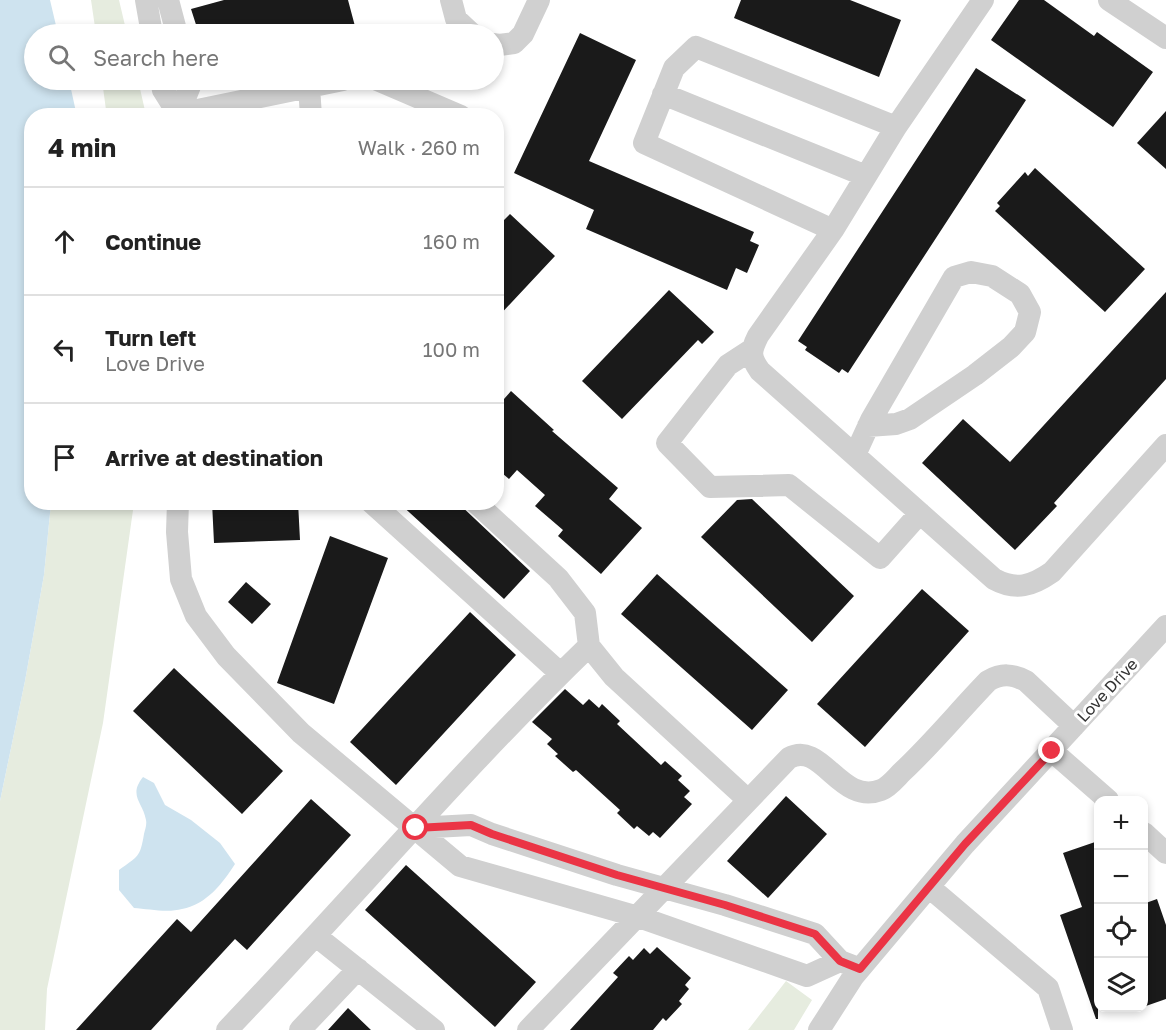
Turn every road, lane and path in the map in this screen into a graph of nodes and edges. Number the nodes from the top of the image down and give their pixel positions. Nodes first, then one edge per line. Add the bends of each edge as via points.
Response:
1 (146, 0) edge
2 (168, 0) edge
3 (451, 0) edge
4 (539, 0) edge
5 (982, 0) edge
6 (1109, 0) edge
7 (150, 24) edge
8 (174, 24) edge
9 (461, 24) edge
10 (1166, 38) edge
11 (504, 44) edge
12 (163, 90) edge
13 (188, 90) edge
14 (295, 90) edge
15 (309, 90) edge
16 (400, 90) edge
17 (663, 94) junction
18 (174, 108) edge
19 (181, 108) edge
20 (211, 108) edge
21 (310, 108) edge
22 (442, 108) edge
23 (896, 127) junction
24 (866, 176) junction
25 (833, 230) junction
26 (751, 350) junction
27 (868, 426) junction
28 (1166, 445) edge
29 (855, 455) junction
30 (178, 510) edge
31 (380, 510) edge
32 (485, 510) edge
33 (920, 513) junction
34 (1166, 626) edge
35 (589, 646) junction
36 (560, 673) junction
37 (1074, 726) junction
38 (1052, 751) junction
39 (1102, 796) edge
40 (748, 800) junction
41 (416, 828) junction
42 (1148, 837) edge
43 (1166, 853) edge
44 (929, 887) junction
45 (664, 888) junction
46 (637, 916) junction
47 (316, 936) junction
48 (850, 965) junction
49 (358, 969) junction
50 (227, 1030) edge
51 (300, 1030) edge
52 (434, 1030) edge
53 (528, 1030) edge
54 (819, 1030) edge
55 (1062, 1030) edge

1 - 7 street
2 - 8 street
3 - 9 street
4 - 11 street via 523,34 514,43
5 - 23 street
6 - 10 street
12 - 18 street
13 - 19 street
14 - 20 street
15 - 21 street
16 - 22 street
17 - 23 street via 674,68 696,47
17 - 24 street
17 - 25 street via 644,143
23 - 24 street
24 - 25 street
25 - 26 street
26 - 29 street via 751,359 760,371
26 - 33 street via 728,365 668,443 710,487 789,485 880,558
27 - 27 street via 954,277 970,272 992,276 1020,294 1030,312 1025,332 1011,347 910,419
27 - 29 street
28 - 33 street via 1052,572 1032,584 1005,585 994,579
29 - 33 street
30 - 41 street via 181,579 196,616 226,656 301,733
31 - 36 street
32 - 35 street via 558,578 585,613
34 - 37 street, Love Drive
35 - 36 street
35 - 40 street via 614,677
36 - 41 street
37 - 38 street, Love Drive
37 - 40 street via 1026,681 1017,676 998,675 884,789 859,792 806,754 796,754
38 - 39 street
38 - 44 street, Love Drive
40 - 45 street
41 - 45 street via 471,825
41 - 46 street via 460,866
41 - 47 street
42 - 43 street
44 - 48 street, Love Drive
44 - 55 street via 1048,988
45 - 46 street
45 - 48 street via 815,934
46 - 48 street via 807,976
46 - 53 street
47 - 49 street
47 - 50 street
48 - 54 street, Love Drive
49 - 51 street
49 - 52 street

